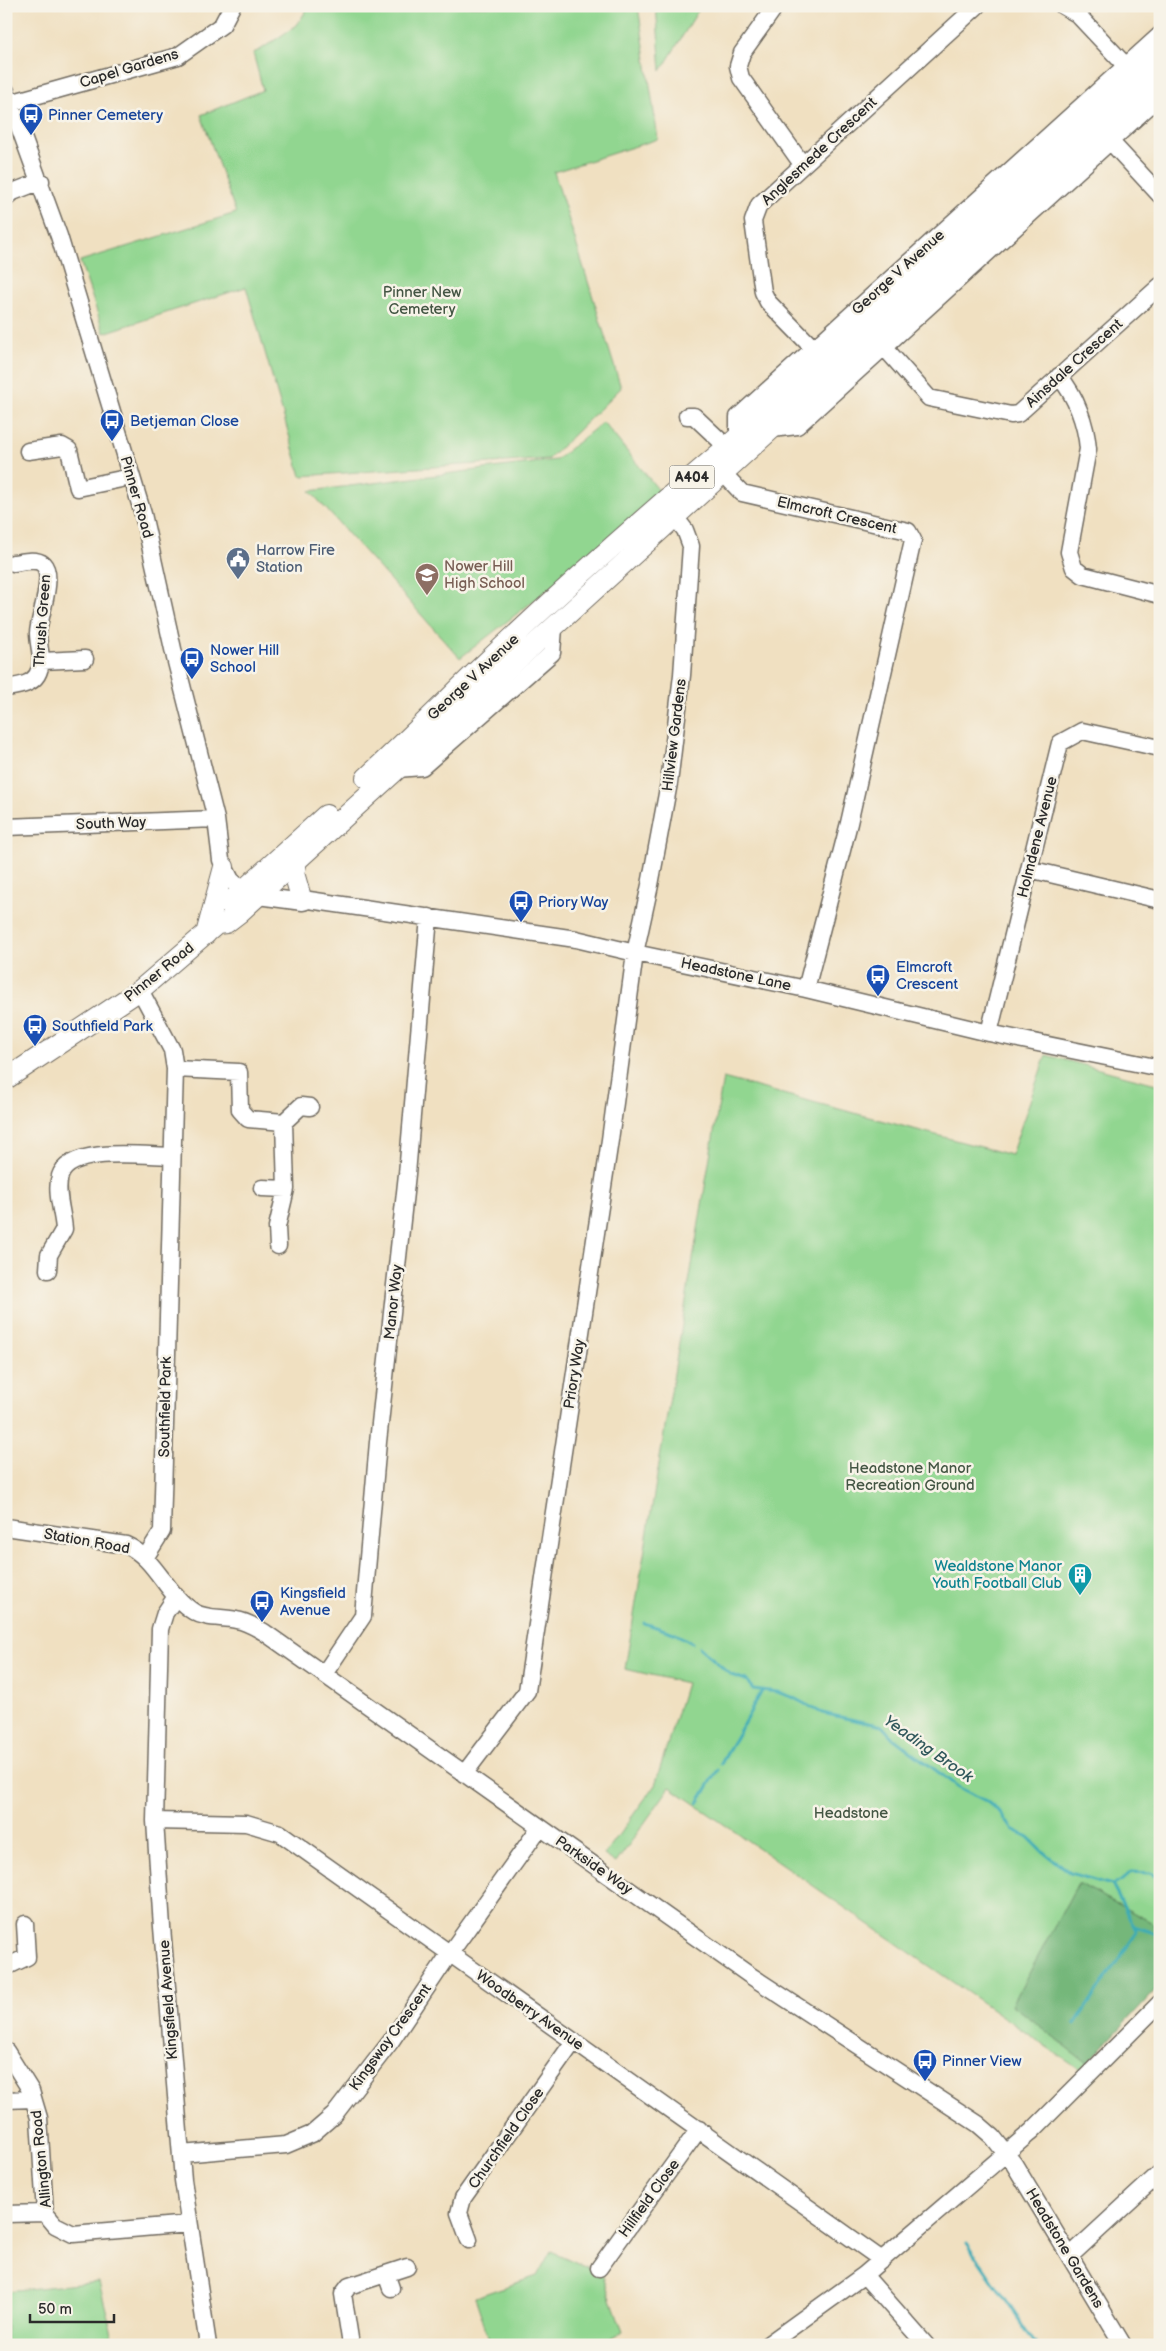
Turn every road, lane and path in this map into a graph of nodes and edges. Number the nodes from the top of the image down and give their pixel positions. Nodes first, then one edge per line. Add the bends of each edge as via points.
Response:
1 (232, 6) edge
2 (977, 6) edge
3 (1063, 6) edge
4 (772, 11) dead end
5 (1160, 35) edge
6 (1160, 52) edge
7 (1125, 65) junction
8 (1160, 76) edge
9 (7, 95) edge
10 (1160, 96) edge
11 (1077, 118) junction
12 (1110, 142) junction
13 (802, 164) junction
14 (1070, 167) junction
15 (40, 181) junction
16 (1160, 195) edge
17 (6, 198) edge
18 (994, 215) junction
19 (943, 283) junction
20 (893, 286) junction
21 (1160, 286) edge
22 (884, 347) junction
23 (813, 348) junction
24 (1059, 376) junction
25 (687, 416) dead end
26 (772, 429) junction
27 (733, 442) junction
28 (28, 451) dead end
29 (723, 474) junction
30 (131, 477) junction
31 (676, 517) junction
32 (13, 563) dead end
33 (1160, 595) edge
34 (554, 628) junction
35 (85, 659) dead end
36 (42, 661) junction
37 (479, 669) junction
38 (499, 677) junction
39 (6, 688) edge
40 (1160, 748) edge
41 (397, 769) junction
42 (216, 820) junction
43 (6, 826) edge
44 (223, 860) junction
45 (297, 861) junction
46 (1029, 869) junction
47 (256, 888) junction
48 (305, 897) junction
49 (1160, 900) edge
50 (429, 917) junction
51 (211, 929) junction
52 (635, 953) junction
53 (806, 989) junction
54 (140, 990) junction
55 (989, 1033) junction
56 (1160, 1068) edge
57 (175, 1069) junction
58 (6, 1079) edge
59 (310, 1107) dead end
60 (284, 1122) junction
61 (172, 1156) junction
62 (262, 1188) dead end
63 (286, 1189) junction
64 (278, 1246) dead end
65 (48, 1270) dead end
66 (6, 1527) edge
67 (146, 1558) junction
68 (175, 1598) junction
69 (324, 1674) junction
70 (464, 1774) junction
71 (155, 1821) junction
72 (540, 1827) junction
73 (25, 1924) dead end
74 (450, 1953) junction
75 (6, 1967) edge
76 (1160, 2003) edge
77 (574, 2041) junction
78 (6, 2051) edge
79 (34, 2099) junction
80 (6, 2100) edge
81 (699, 2129) junction
82 (1006, 2152) junction
83 (181, 2154) junction
84 (1160, 2173) edge
85 (45, 2213) junction
86 (6, 2214) edge
87 (189, 2224) junction
88 (469, 2240) dead end
89 (1070, 2256) junction
90 (882, 2260) junction
91 (407, 2267) dead end
92 (599, 2268) dead end
93 (864, 2275) junction
94 (208, 2345) edge
95 (351, 2345) edge
96 (767, 2345) edge
97 (926, 2345) edge
98 (1123, 2345) edge

1 - 9 street, Capel Gardens via 222,25 178,56
2 - 13 street, Anglesmede Crescent
3 - 7 street via 1077,14
4 - 13 street via 742,54 738,66 741,78
5 - 7 street, George V Avenue
6 - 11 main road, George V Avenue / A404
7 - 11 street, George V Avenue
8 - 14 main road, George V Avenue / A404
9 - 15 street, Pinner Road
10 - 12 street, George V Avenue
11 - 18 main road, George V Avenue / A404
11 - 20 street, George V Avenue
12 - 14 street, George V Avenue
12 - 16 street
13 - 23 street, Anglesmede Crescent via 759,205 753,221 763,292 768,302
14 - 18 main road, George V Avenue / A404
14 - 19 street, George V Avenue
15 - 17 street
15 - 30 street, Pinner Road
18 - 19 main road, George V Avenue / A404
18 - 20 main road, George V Avenue / A404
19 - 22 street, George V Avenue
19 - 26 main road, George V Avenue / A404
20 - 23 street, George V Avenue
20 - 27 main road, George V Avenue / A404
21 - 24 street, Ainsdale Crescent
22 - 24 street, Ainsdale Crescent via 929,398 1011,415 1018,414
22 - 26 street, George V Avenue via 797,426
23 - 27 street, George V Avenue via 738,417
24 - 33 street via 1071,390 1088,449 1069,552 1074,568 1083,576
25 - 27 street via 694,416
26 - 29 main road, George V Avenue / A404
27 - 37 main road, George V Avenue / A404 via 664,500
28 - 30 street via 62,446 68,450 78,488
29 - 31 main road, George V Avenue / A404
29 - 53 street, Elmcroft Crescent via 742,494 908,531 913,540 849,822
30 - 42 street, Pinner Road via 143,514
31 - 34 main road, George V Avenue / A404
31 - 52 street, Hillview Gardens via 691,546 682,674 669,783
32 - 36 street, Thrush Green via 36,561 47,570 38,631
34 - 38 main road, George V Avenue / A404
34 - 41 street via 552,653 422,767
35 - 36 street
36 - 39 street, Thrush Green via 38,673 29,683
37 - 38 main road
37 - 47 main road, George V Avenue / A404
38 - 41 main road, George V Avenue / A404
40 - 46 street, Holmdene Avenue via 1082,731 1060,743
41 - 45 main road, George V Avenue / A404
42 - 43 street, South Way
42 - 44 street, Pinner Road
44 - 47 street, Pinner Road via 228,857 239,874
44 - 51 main road
45 - 47 main road, George V Avenue / A404
45 - 48 main road via 294,873
46 - 49 street
46 - 55 street, Holmdene Avenue
47 - 48 street, Headstone Lane
47 - 51 main road, Pinner Road / A404 via 226,923
48 - 50 street, Headstone Lane
50 - 52 street, Headstone Lane via 576,939
50 - 69 street, Manor Way via 363,1616
51 - 54 main road, Pinner Road / A404
52 - 53 street, Headstone Lane
52 - 70 street, Priory Way via 527,1691
53 - 55 street, Headstone Lane
54 - 57 street, Southfield Park via 172,1050
54 - 58 main road, Pinner Road / A404
55 - 56 street, Headstone Lane
57 - 60 street via 239,1072 240,1110 248,1119
57 - 61 street, Southfield Park
59 - 60 street via 301,1106
60 - 63 street
61 - 65 street via 92,1154 71,1164 60,1174 58,1188 64,1229 49,1255
61 - 67 street, Southfield Park via 162,1531
62 - 63 street
63 - 64 street via 277,1227
66 - 67 street, Station Road via 126,1545
67 - 68 street, Station Road
68 - 69 street, Parkside Way via 194,1613 252,1625
68 - 71 street, Kingsfield Avenue via 160,1628
69 - 70 street, Parkside Way
70 - 72 street, Parkside Way
71 - 74 street, Woodberry Avenue via 246,1823 280,1833
71 - 83 street, Kingsfield Avenue
72 - 74 street, Kingsway Crescent
72 - 82 street, Parkside Way via 748,1974 978,2124
73 - 75 street via 27,1957
74 - 77 street, Woodberry Avenue
74 - 83 street, Kingsway Crescent via 391,2041 334,2115 312,2134 286,2145
76 - 82 street via 1032,2131
77 - 81 street, Woodberry Avenue
77 - 88 street, Churchfield Close via 463,2198 459,2213
78 - 79 street, Allington Road
79 - 80 street
79 - 85 street, Allington Road via 39,2118
81 - 90 street, Woodberry Avenue
81 - 92 street, Hillfield Close
82 - 89 street, Headstone Gardens
82 - 90 street
83 - 87 street, Kingsfield Avenue
84 - 89 street
85 - 86 street
85 - 87 street, Allington Road via 55,2225 73,2234
87 - 94 street, Kingsfield Avenue
89 - 98 street, Headstone Gardens
90 - 93 street
91 - 95 street via 389,2281 349,2286 343,2294
93 - 96 street
93 - 97 street

